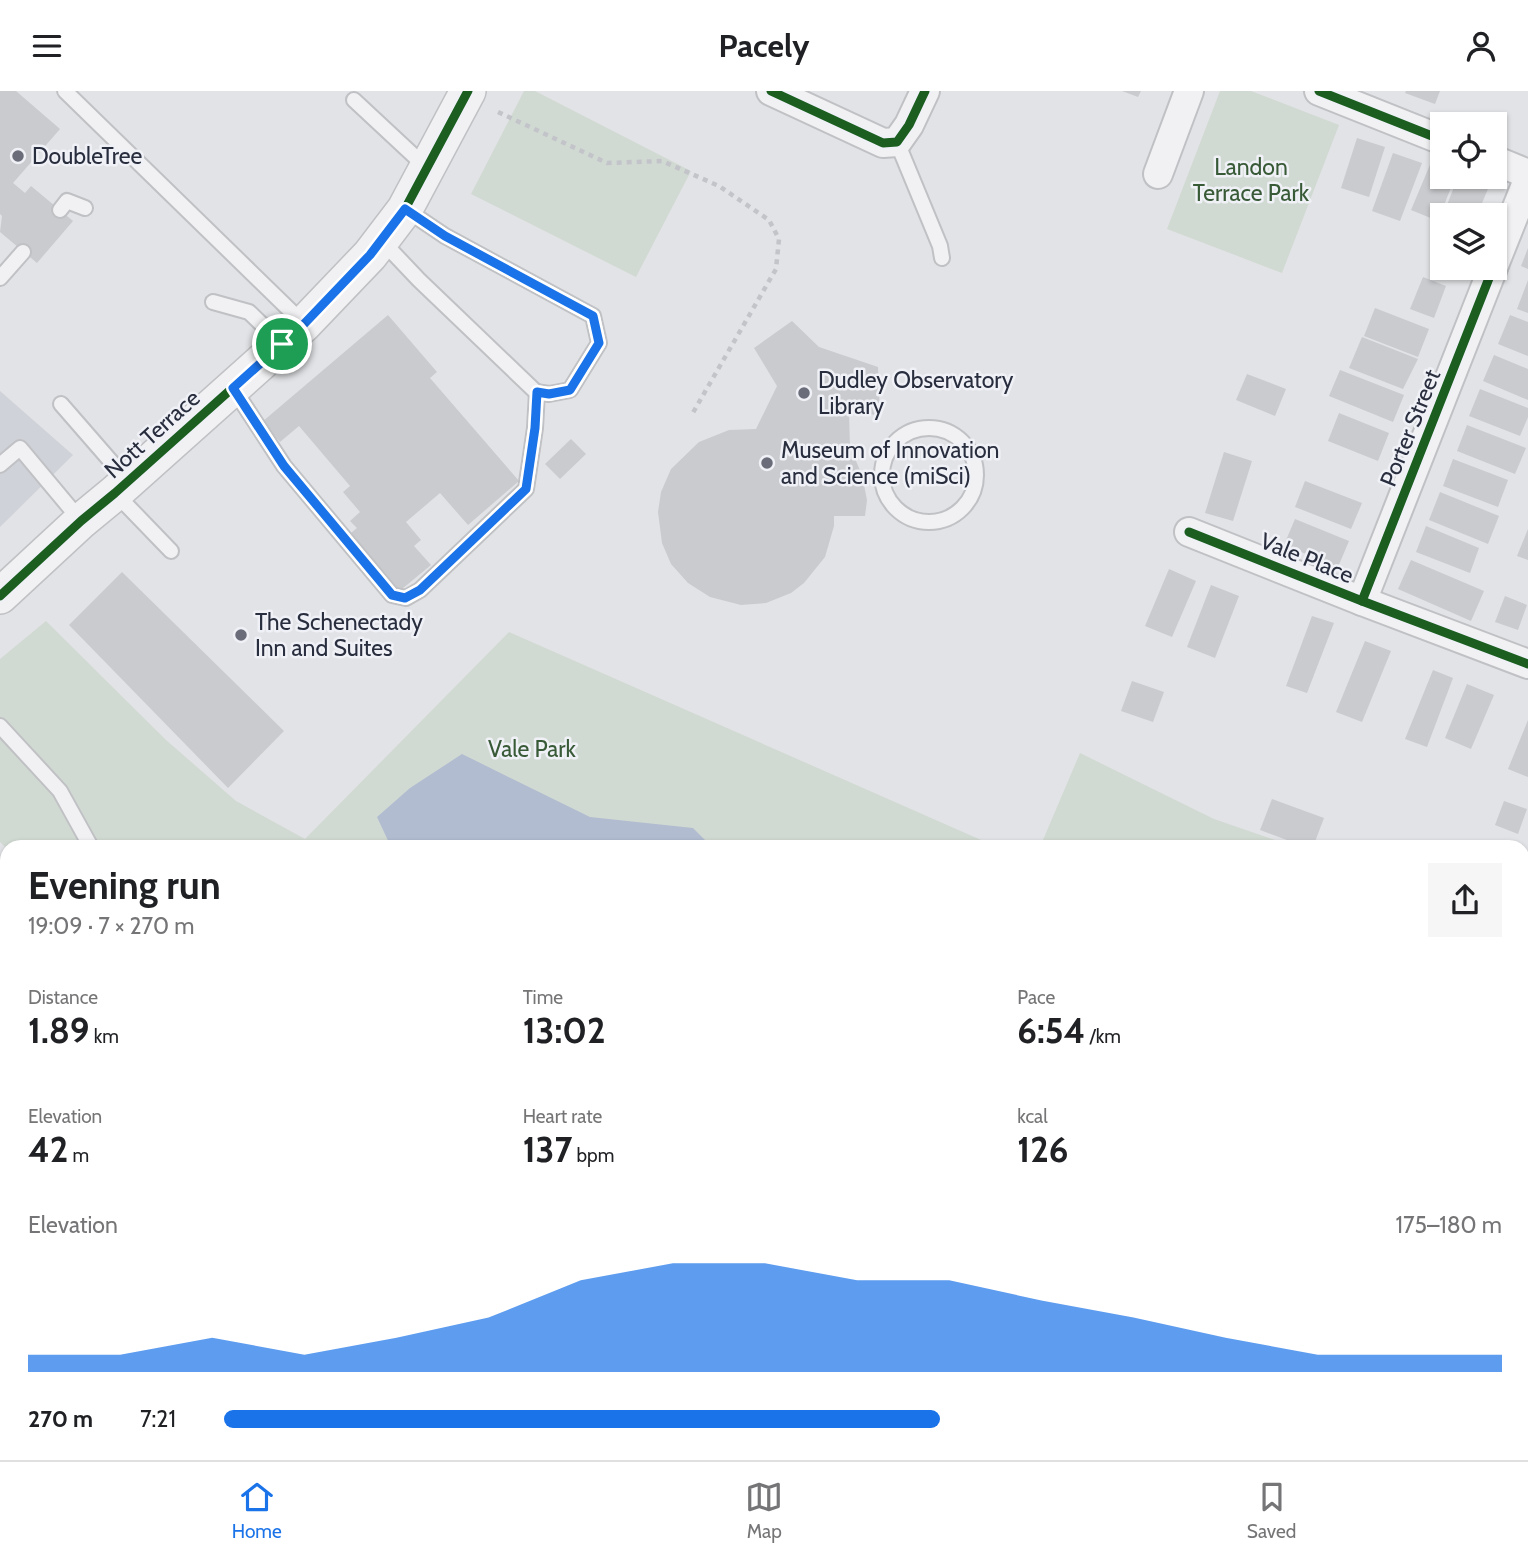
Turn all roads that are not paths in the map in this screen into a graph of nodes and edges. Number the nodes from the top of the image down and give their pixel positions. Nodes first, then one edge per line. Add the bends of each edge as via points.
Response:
1 (65, 91) edge
2 (468, 91) edge
3 (925, 91) edge
4 (1189, 91) edge
5 (1319, 91) edge
6 (783, 93) edge
7 (354, 100) dead end
8 (1430, 135) edge
9 (897, 142) junction
10 (1507, 165) edge
11 (428, 169) junction
12 (1158, 174) dead end
13 (1528, 174) edge
14 (1528, 180) edge
15 (85, 208) dead end
16 (405, 209) junction
17 (60, 210) dead end
18 (1507, 233) edge
19 (381, 240) junction
20 (23, 252) dead end
21 (943, 258) dead end
22 (0, 278) edge
23 (1488, 280) edge
24 (213, 302) dead end
25 (293, 334) junction
26 (233, 388) junction
27 (537, 392) junction
28 (61, 404) dead end
29 (0, 465) edge
30 (882, 467) joint
31 (122, 487) junction
32 (80, 520) junction
33 (1189, 532) dead end
34 (171, 551) dead end
35 (0, 596) edge
36 (1362, 601) junction
37 (1528, 664) edge
38 (0, 726) edge
39 (87, 840) edge

1 - 25 lane
2 - 11 street, Nott Terrace
3 - 9 street
4 - 12 street
5 - 8 street
6 - 9 street via 883,143
7 - 11 lane
9 - 21 lane
10 - 13 street
11 - 16 street, Nott Terrace
14 - 18 street, Porter Street
15 - 17 lane via 66,201
16 - 19 street, Nott Terrace
16 - 27 lane via 445,236 593,316 599,343 570,390
19 - 25 street, Nott Terrace
19 - 27 lane
20 - 22 lane
23 - 36 street, Porter Street
24 - 25 lane via 249,312
25 - 26 street, Nott Terrace
26 - 27 lane via 284,466 392,595 405,598 420,590 526,489
26 - 31 street, Nott Terrace
28 - 31 lane
29 - 32 lane via 20,448
30 - 30 lane via 887,452 911,431 942,429 967,446 975,460 975,490 957,515 926,522 911,519 887,498
31 - 32 street, Nott Terrace
31 - 34 lane
32 - 35 street, Nott Terrace
33 - 36 street, Vale Place
36 - 37 street, Vale Place
38 - 39 lane via 60,791

